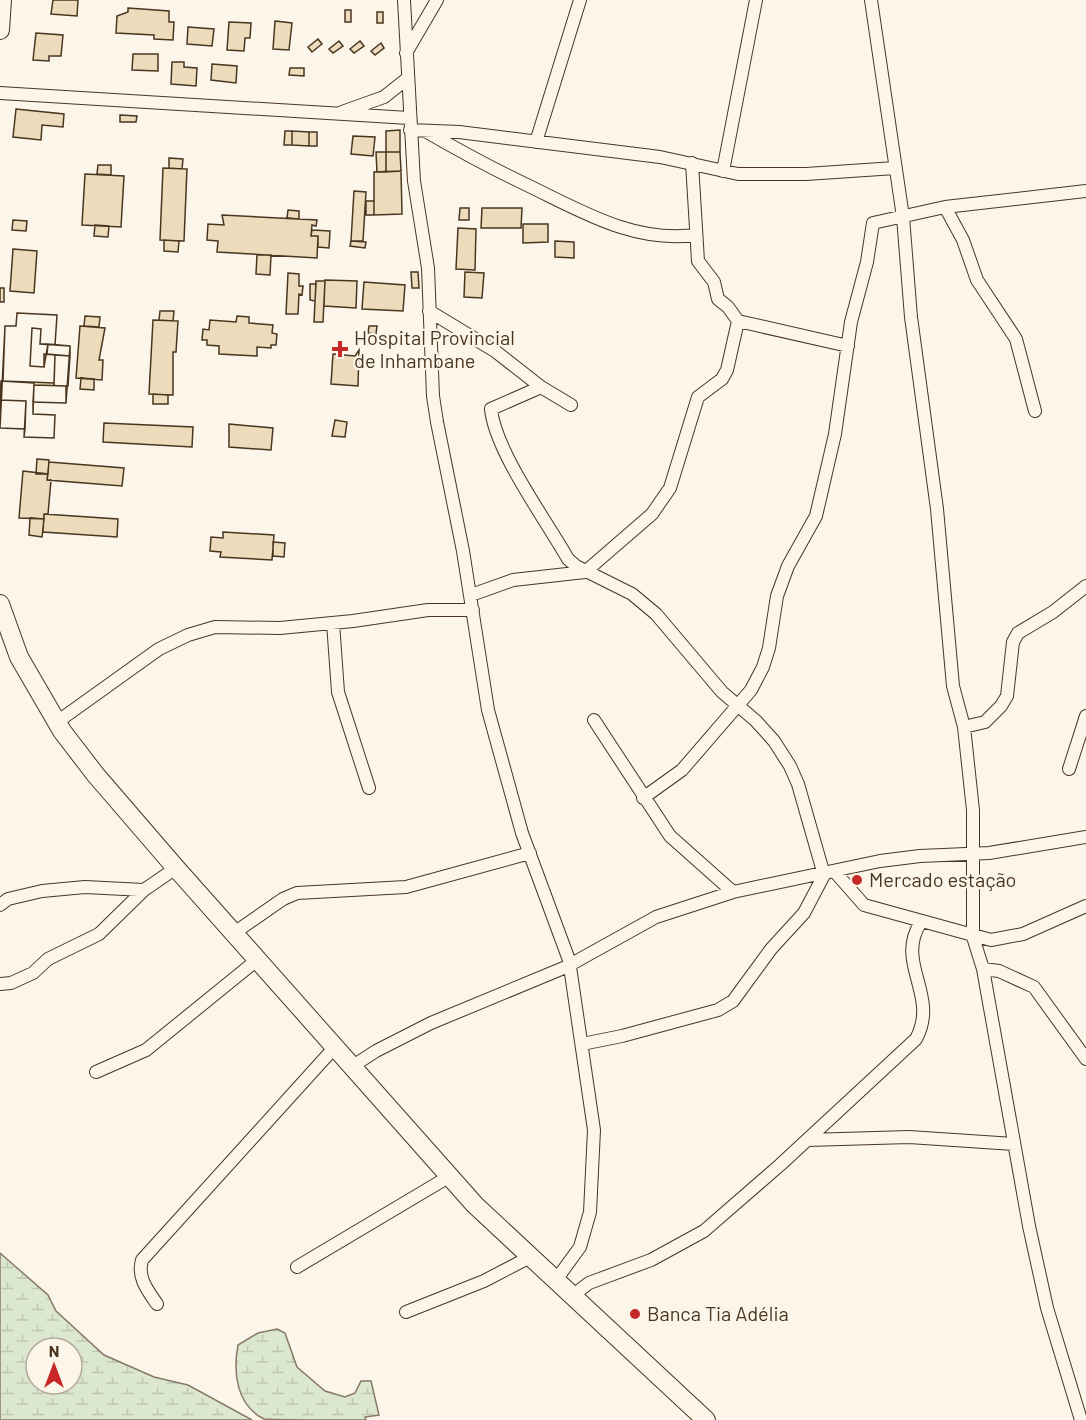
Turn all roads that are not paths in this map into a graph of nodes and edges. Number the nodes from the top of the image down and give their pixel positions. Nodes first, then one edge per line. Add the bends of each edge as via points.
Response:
1 (2, 0) edge
2 (404, 0) edge
3 (437, 0) edge
4 (580, 0) edge
5 (756, 0) edge
6 (871, 0) edge
7 (0, 30) edge
8 (406, 54) junction
9 (408, 78) junction
10 (0, 93) edge
11 (338, 113) junction
12 (409, 124) junction
13 (426, 131) junction
14 (536, 142) junction
15 (692, 163) junction
16 (895, 168) junction
17 (723, 171) junction
18 (1086, 191) edge
19 (945, 207) junction
20 (903, 217) junction
21 (695, 235) junction
22 (429, 311) junction
23 (738, 321) junction
24 (848, 346) junction
25 (541, 387) junction
26 (571, 405) dead end
27 (1035, 411) dead end
28 (585, 572) junction
29 (1086, 586) edge
30 (471, 596) junction
31 (0, 604) edge
32 (473, 610) junction
33 (333, 623) junction
34 (736, 705) junction
35 (1086, 716) edge
36 (594, 720) dead end
37 (57, 722) junction
38 (964, 727) junction
39 (1069, 769) dead end
40 (369, 788) dead end
41 (643, 798) junction
42 (1086, 837) edge
43 (974, 852) junction
44 (530, 853) junction
45 (176, 868) junction
46 (829, 873) junction
47 (144, 890) junction
48 (733, 892) junction
49 (0, 905) edge
50 (1086, 906) edge
51 (921, 922) junction
52 (234, 933) junction
53 (972, 937) junction
54 (257, 960) junction
55 (570, 965) junction
56 (983, 969) junction
57 (0, 984) edge
58 (582, 1044) junction
59 (334, 1048) junction
60 (1086, 1059) edge
61 (353, 1066) junction
62 (96, 1072) dead end
63 (807, 1140) junction
64 (1014, 1144) junction
65 (450, 1176) junction
66 (530, 1257) junction
67 (297, 1267) dead end
68 (556, 1280) junction
69 (572, 1296) junction
70 (157, 1304) dead end
71 (406, 1312) dead end
72 (695, 1416) edge
73 (1082, 1418) edge

1 - 7 main road
2 - 8 street
3 - 8 street
4 - 14 street
5 - 17 street
6 - 16 street
8 - 9 street
9 - 11 street via 384,96
9 - 12 street
10 - 11 street
11 - 12 street
12 - 13 street
12 - 22 street via 428,268
13 - 14 street
13 - 21 street via 485,165 610,225 675,236
14 - 15 street
15 - 17 street
15 - 21 street
16 - 17 street via 759,175
16 - 20 street
18 - 19 street
19 - 20 street
19 - 27 street via 963,240 977,280 1016,339
20 - 24 street via 871,226
20 - 38 street via 953,686
21 - 23 street via 698,261 714,282 718,299
22 - 25 street via 495,351
22 - 30 street via 437,422
23 - 24 street
23 - 28 street via 727,369 722,379 698,397 664,498
24 - 34 street via 835,434 816,516 788,566 777,596 764,667 751,690
25 - 26 street
25 - 28 street via 491,411 519,480 568,559
28 - 30 street via 513,580
28 - 34 street via 632,594 656,614
29 - 38 street via 1018,633 1013,642 1007,696 985,722
30 - 32 street
31 - 37 main road via 19,657
32 - 33 street via 392,613
32 - 44 street via 492,728
33 - 37 street via 280,628 215,627 188,635 153,653
33 - 40 street via 338,692
34 - 41 street via 682,770
34 - 46 street via 756,721 790,766
35 - 39 street
36 - 41 street
37 - 45 main road via 95,774
38 - 43 street
41 - 48 street via 670,836
42 - 43 street
43 - 46 street via 890,860
43 - 53 street
44 - 52 street via 406,887 297,893
44 - 55 street
45 - 47 street
45 - 52 main road
46 - 48 street
46 - 51 street via 864,906
46 - 58 street via 804,913 771,949 733,1001 718,1010
47 - 49 street via 86,887 42,891 8,899
47 - 57 street via 99,934 48,959 33,973
48 - 55 street via 656,917
50 - 53 street via 1011,938
51 - 53 street
51 - 63 street via 911,942 924,1019 916,1039
52 - 54 main road
53 - 56 street
54 - 59 main road
54 - 62 street via 146,1050
55 - 58 street
55 - 61 street via 431,1023
56 - 60 street via 999,971 1034,987
56 - 64 street
58 - 68 street via 594,1130 590,1212 580,1247
59 - 61 main road
59 - 70 street via 142,1260 139,1270
61 - 65 main road
63 - 64 street via 909,1137
63 - 69 street via 704,1231 651,1260 589,1283
64 - 73 street via 1047,1308
65 - 66 main road
65 - 67 street
66 - 68 main road
66 - 71 street via 505,1272
68 - 69 main road
69 - 72 main road

